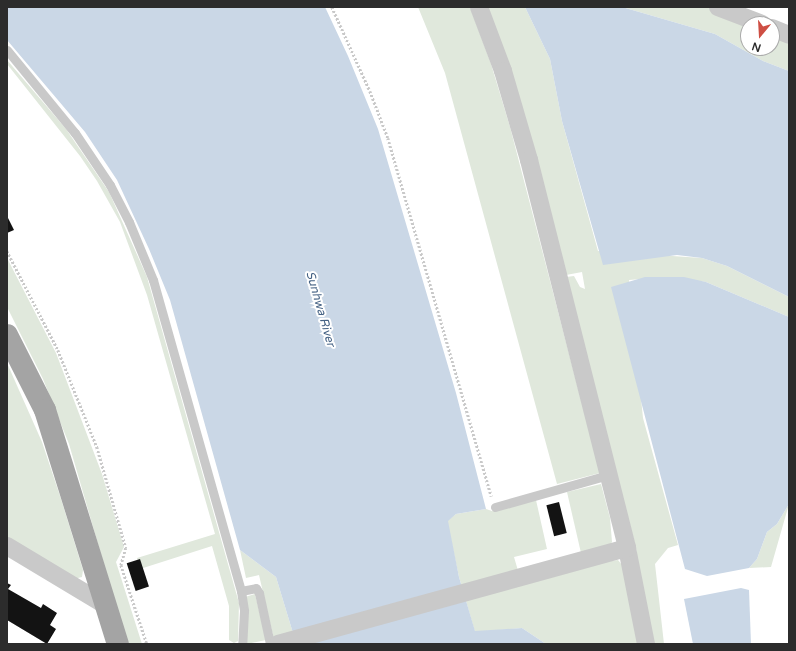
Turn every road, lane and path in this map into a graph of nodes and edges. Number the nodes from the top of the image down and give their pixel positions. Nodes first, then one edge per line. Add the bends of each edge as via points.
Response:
1 (332, 7) edge
2 (479, 7) edge
3 (718, 7) edge
4 (741, 16) edge
5 (7, 50) edge
6 (7, 251) edge
7 (7, 335) edge
8 (608, 475) junction
9 (495, 507) joint
10 (7, 546) edge
11 (627, 548) junction
12 (241, 591) junction
13 (107, 606) junction
14 (118, 644) edge
15 (147, 644) edge
16 (242, 644) edge
17 (270, 644) edge
18 (278, 644) edge
19 (646, 644) edge

1 - 9 path via 368,84 388,138
2 - 8 street via 503,71 529,160
3 - 4 street
5 - 12 lane via 76,133 110,185 129,222 153,280 171,336
6 - 15 path via 58,350 97,448 126,548 121,564
7 - 13 main road via 45,410
8 - 9 lane
8 - 11 street
10 - 13 street
11 - 18 street
11 - 19 street
12 - 16 lane via 244,611
12 - 17 lane via 256,588 259,593
13 - 14 main road

